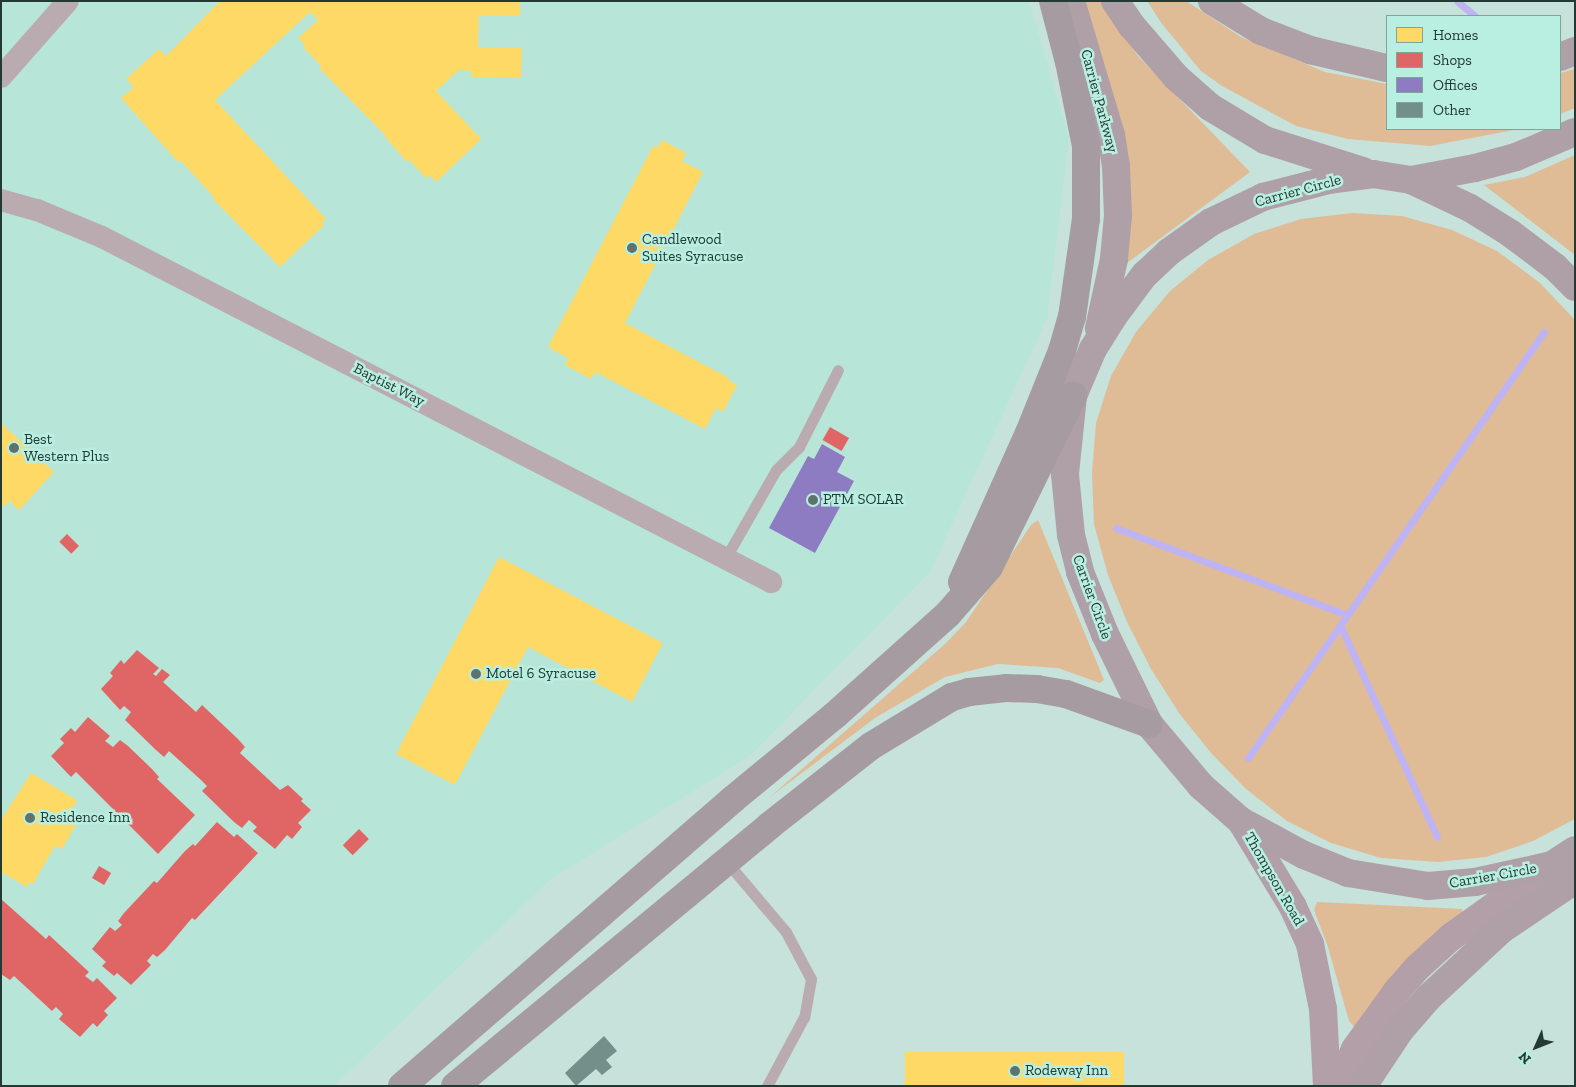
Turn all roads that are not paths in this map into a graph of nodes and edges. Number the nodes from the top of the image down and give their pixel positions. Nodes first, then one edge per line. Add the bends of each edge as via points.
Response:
1 (68, 1) edge
2 (1053, 1) edge
3 (1071, 1) edge
4 (1115, 1) edge
5 (1212, 1) edge
6 (1575, 52) edge
7 (1561, 57) edge
8 (1386, 68) edge
9 (1, 77) edge
10 (1575, 132) edge
11 (1374, 174) junction
12 (1411, 180) junction
13 (1, 200) edge
14 (1575, 287) edge
15 (1093, 349) junction
16 (838, 370) dead end
17 (1073, 396) junction
18 (725, 559) junction
19 (770, 582) dead end
20 (948, 614) junction
21 (1149, 724) junction
22 (1241, 822) junction
23 (1575, 850) edge
24 (726, 861) junction
25 (1552, 865) junction
26 (1575, 880) edge
27 (428, 1062) junction
28 (395, 1086) edge
29 (402, 1086) edge
30 (455, 1086) edge
31 (767, 1086) edge
32 (1327, 1086) edge
33 (1339, 1086) edge
34 (1363, 1086) edge

1 - 9 street
2 - 20 highway via 1086,146 1086,219 1072,317 1029,433
3 - 15 main road, Carrier Parkway via 1111,135 1116,166 1118,215 1114,259
4 - 11 main road via 1170,71 1210,107 1265,140
5 - 8 main road via 1261,31 1310,50
6 - 7 main road
10 - 12 main road via 1516,157
11 - 12 main road, Carrier Circle
11 - 15 main road, Carrier Circle via 1329,180 1263,197 1211,222 1145,274
12 - 14 main road, Carrier Circle via 1470,208 1510,233 1555,267
13 - 18 street, Baptist Way via 37,210 102,237
15 - 17 main road, Carrier Circle
16 - 18 lane via 799,447 776,470
17 - 20 highway via 989,567
17 - 21 main road, Carrier Circle via 1065,474 1071,535 1080,572 1105,634
18 - 19 street, Baptist Way
20 - 27 highway via 834,716
21 - 22 main road, Carrier Circle via 1201,786
21 - 24 highway via 1066,694 1037,689 1006,688 952,697 871,746
22 - 25 main road, Carrier Circle via 1304,855 1348,873 1399,882 1428,886 1475,882
22 - 32 street, Thompson Road via 1293,907 1310,944 1323,1009
23 - 25 main road, Carrier Circle
24 - 30 highway
24 - 31 lane via 786,932 811,979 804,1017
25 - 33 street via 1451,937 1417,968 1355,1049
26 - 34 main road via 1501,930 1429,996 1401,1029
27 - 28 highway
27 - 29 highway

